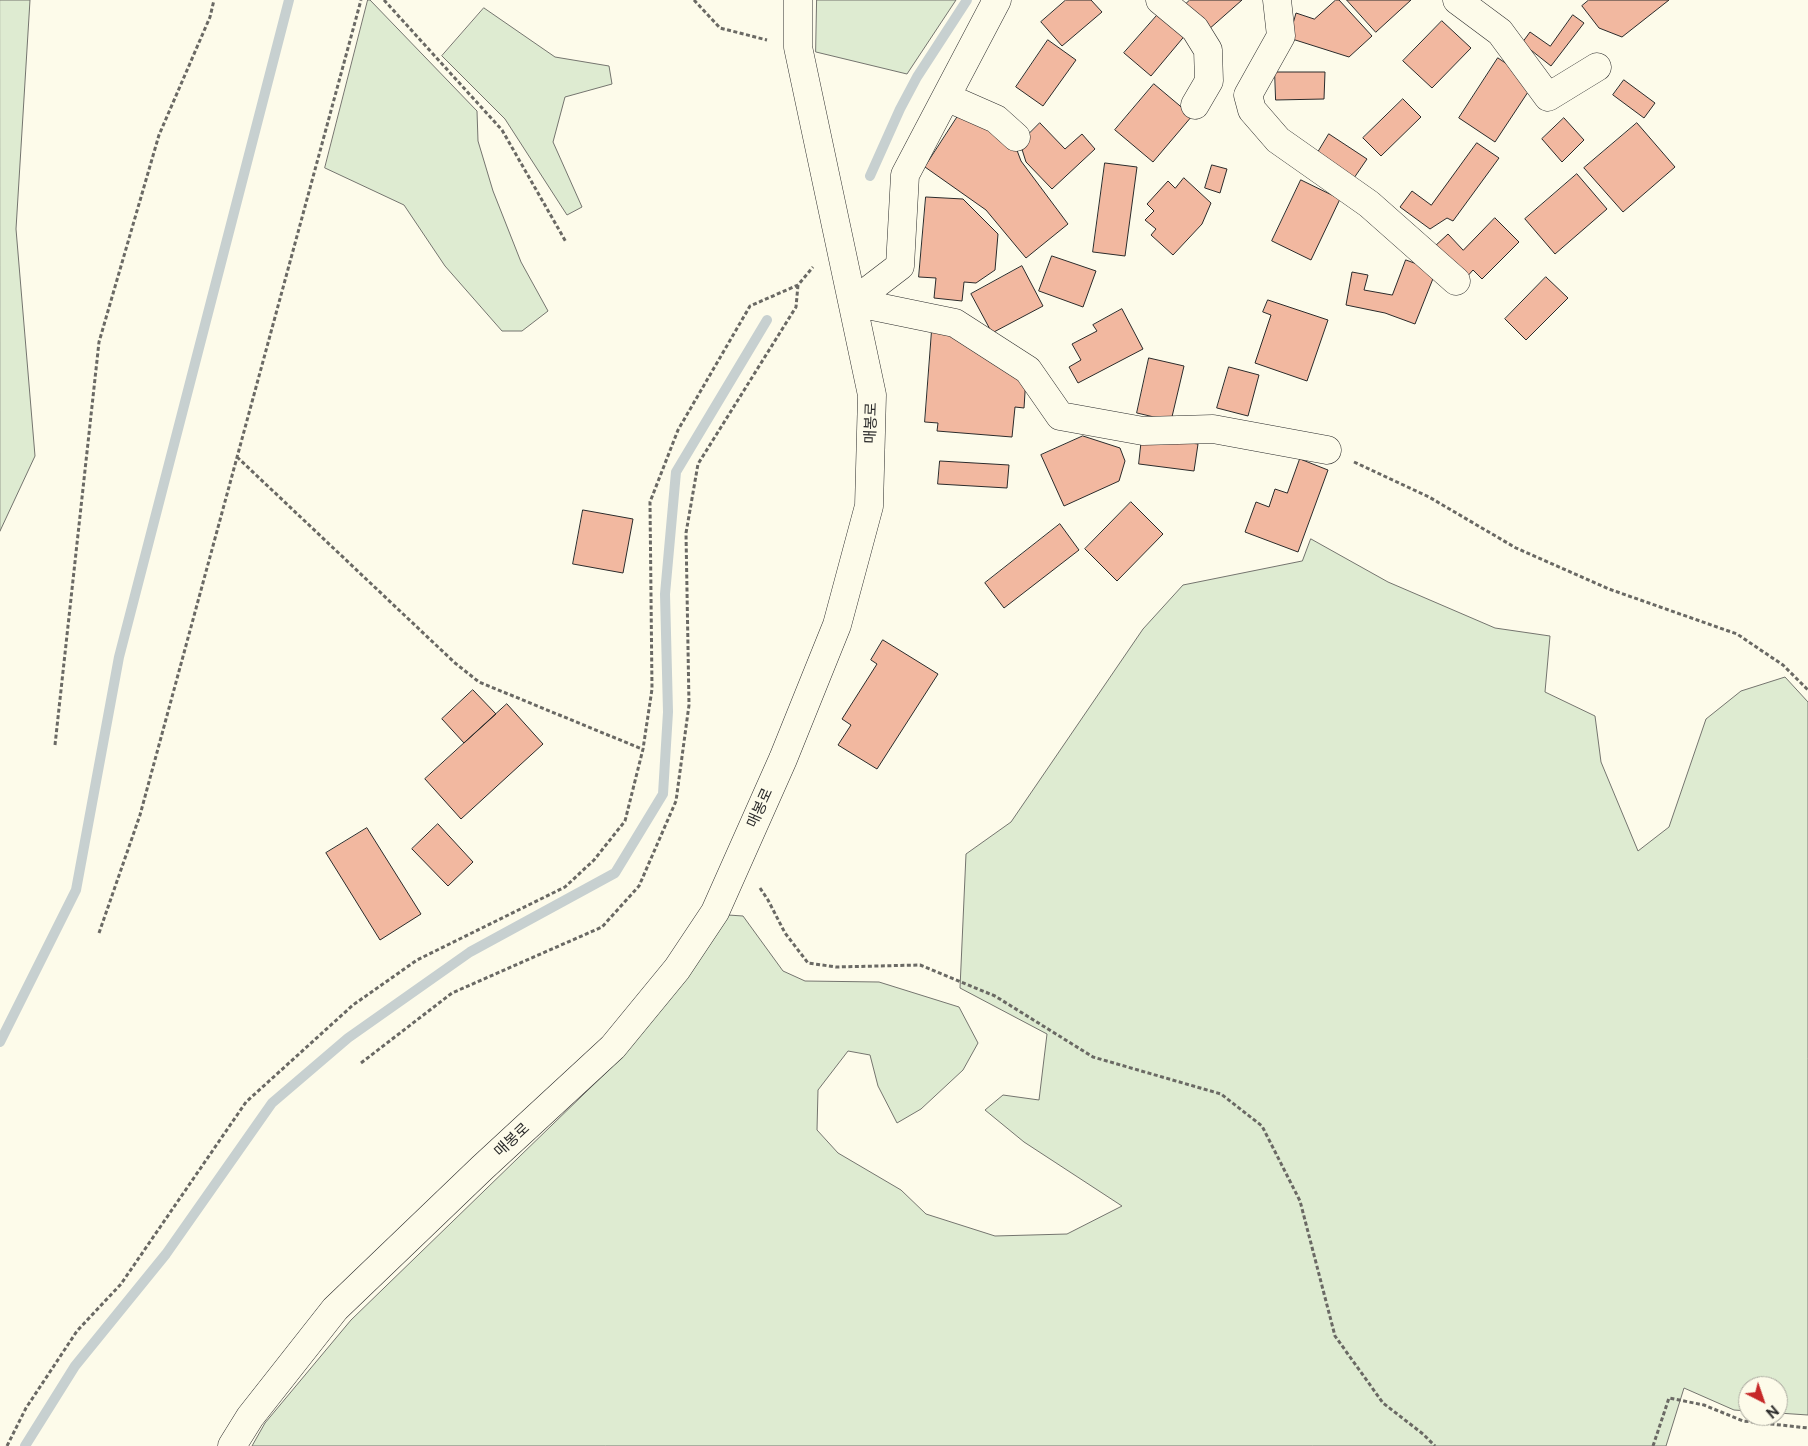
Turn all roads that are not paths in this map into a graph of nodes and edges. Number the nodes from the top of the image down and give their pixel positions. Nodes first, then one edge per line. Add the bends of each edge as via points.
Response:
1 (798, 0) edge
2 (997, 0) edge
3 (1160, 0) edge
4 (1277, 0) edge
5 (1457, 0) edge
6 (1597, 67) dead end
7 (946, 97) junction
8 (1195, 105) dead end
9 (1016, 137) dead end
10 (1456, 280) dead end
11 (853, 302) junction
12 (1327, 450) road end
13 (232, 1446) edge

1 - 11 street, 매봉로 via 798,47
2 - 7 street
3 - 8 street via 1195,29 1208,50 1209,81
4 - 10 street via 1281,36 1248,95 1252,110 1278,140 1370,204
5 - 6 street via 1500,32 1548,97
7 - 9 street via 996,119
7 - 11 street via 905,175 900,266
11 - 12 street via 955,323 1028,370 1060,416 1144,431 1213,429
11 - 13 street, 매봉로 via 872,395 869,506 837,625 783,759 715,912 677,969 613,1047 335,1309 250,1417

